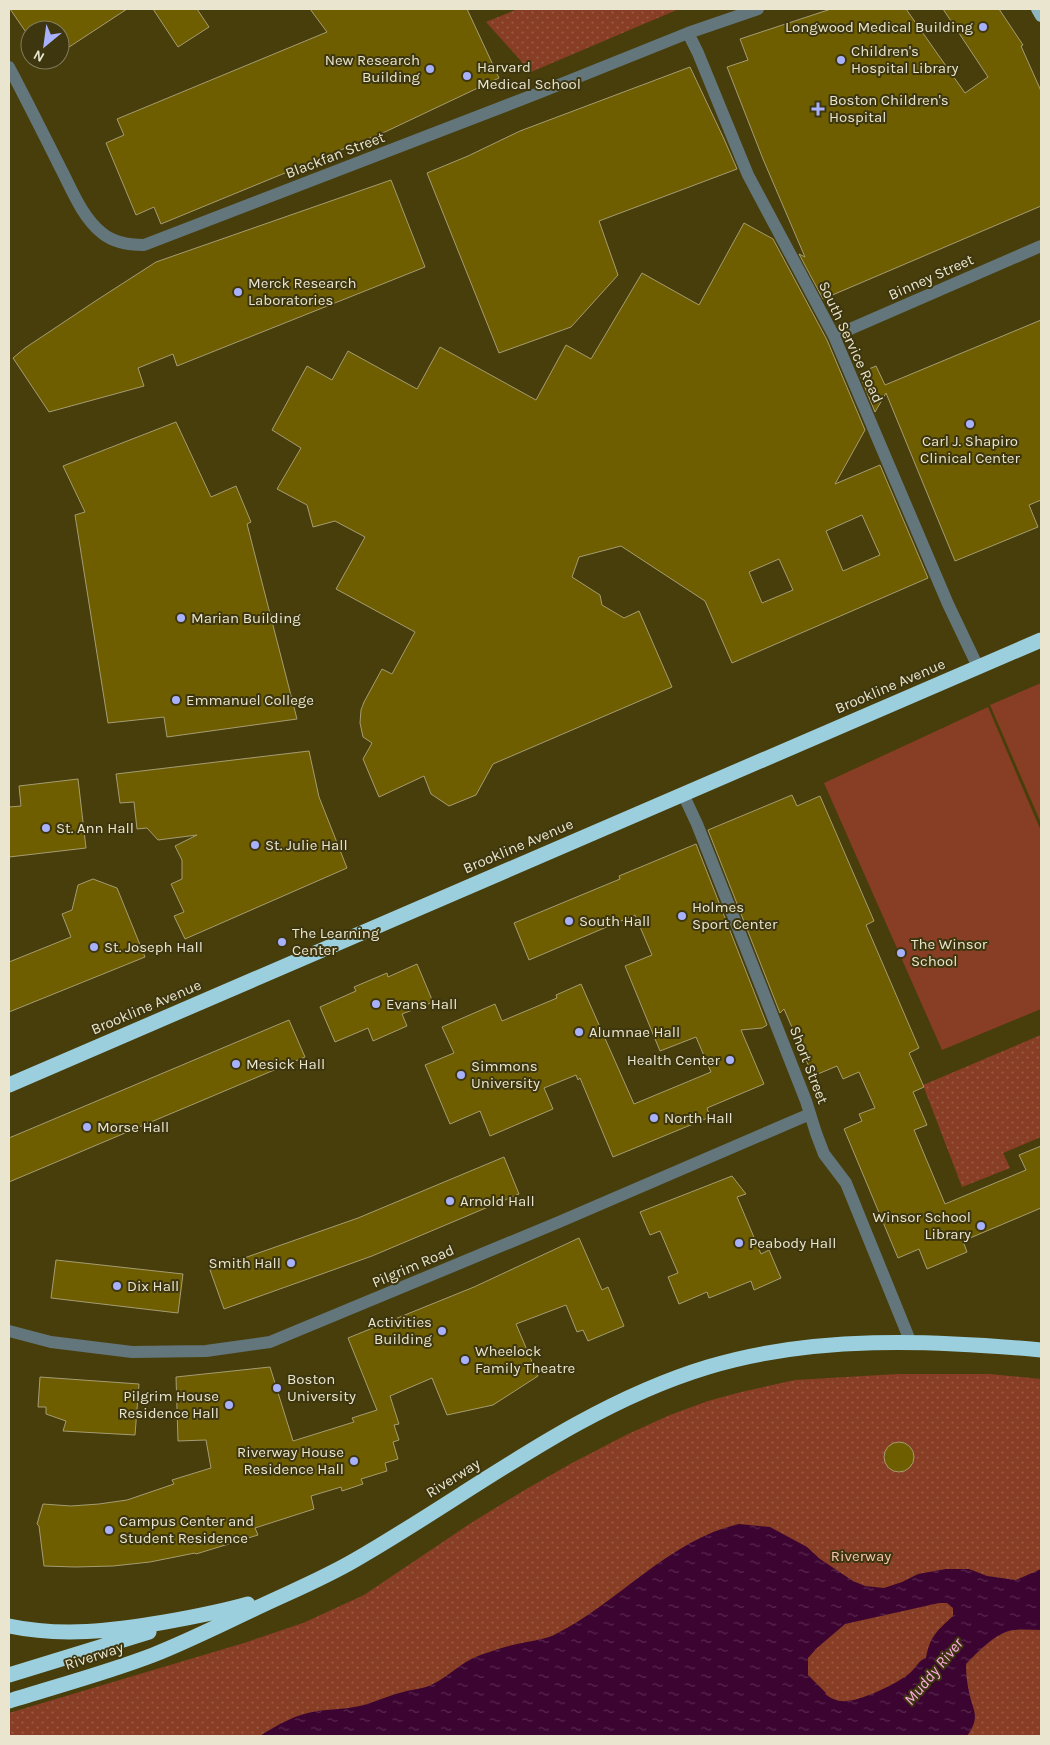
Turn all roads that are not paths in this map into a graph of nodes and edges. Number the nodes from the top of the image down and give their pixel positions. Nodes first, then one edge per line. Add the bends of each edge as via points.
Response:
1 (758, 9) edge
2 (1037, 9) edge
3 (1041, 16) edge
4 (688, 34) junction
5 (9, 67) edge
6 (1041, 246) edge
7 (834, 336) junction
8 (1041, 640) edge
9 (978, 667) junction
10 (682, 794) junction
11 (9, 1085) edge
12 (810, 1114) junction
13 (9, 1331) edge
14 (911, 1343) junction
15 (1041, 1350) edge
16 (297, 1589) junction
17 (198, 1616) junction
18 (9, 1626) edge
19 (9, 1675) edge
20 (9, 1701) edge

1 - 4 street, Blackfan Street
2 - 3 main road
4 - 5 street, Blackfan Street via 144,245 114,240 92,223 70,187
4 - 7 street, South Service Road via 748,175
6 - 7 street, Binney Street
7 - 9 street, South Service Road
8 - 9 highway, Brookline Avenue
9 - 10 highway, Brookline Avenue
10 - 11 highway, Brookline Avenue
10 - 12 street, Short Street via 701,834
12 - 13 street, Pilgrim Road via 270,1342 206,1351 132,1352 51,1342
12 - 14 street, Short Street via 824,1154 846,1183
14 - 15 highway, Riverway
14 - 16 highway, Riverway via 771,1352 709,1366 668,1381 600,1412 465,1490 371,1551
16 - 17 highway, Riverway
16 - 20 highway, Riverway via 155,1654
17 - 18 highway, Riverway via 89,1632
17 - 19 highway

